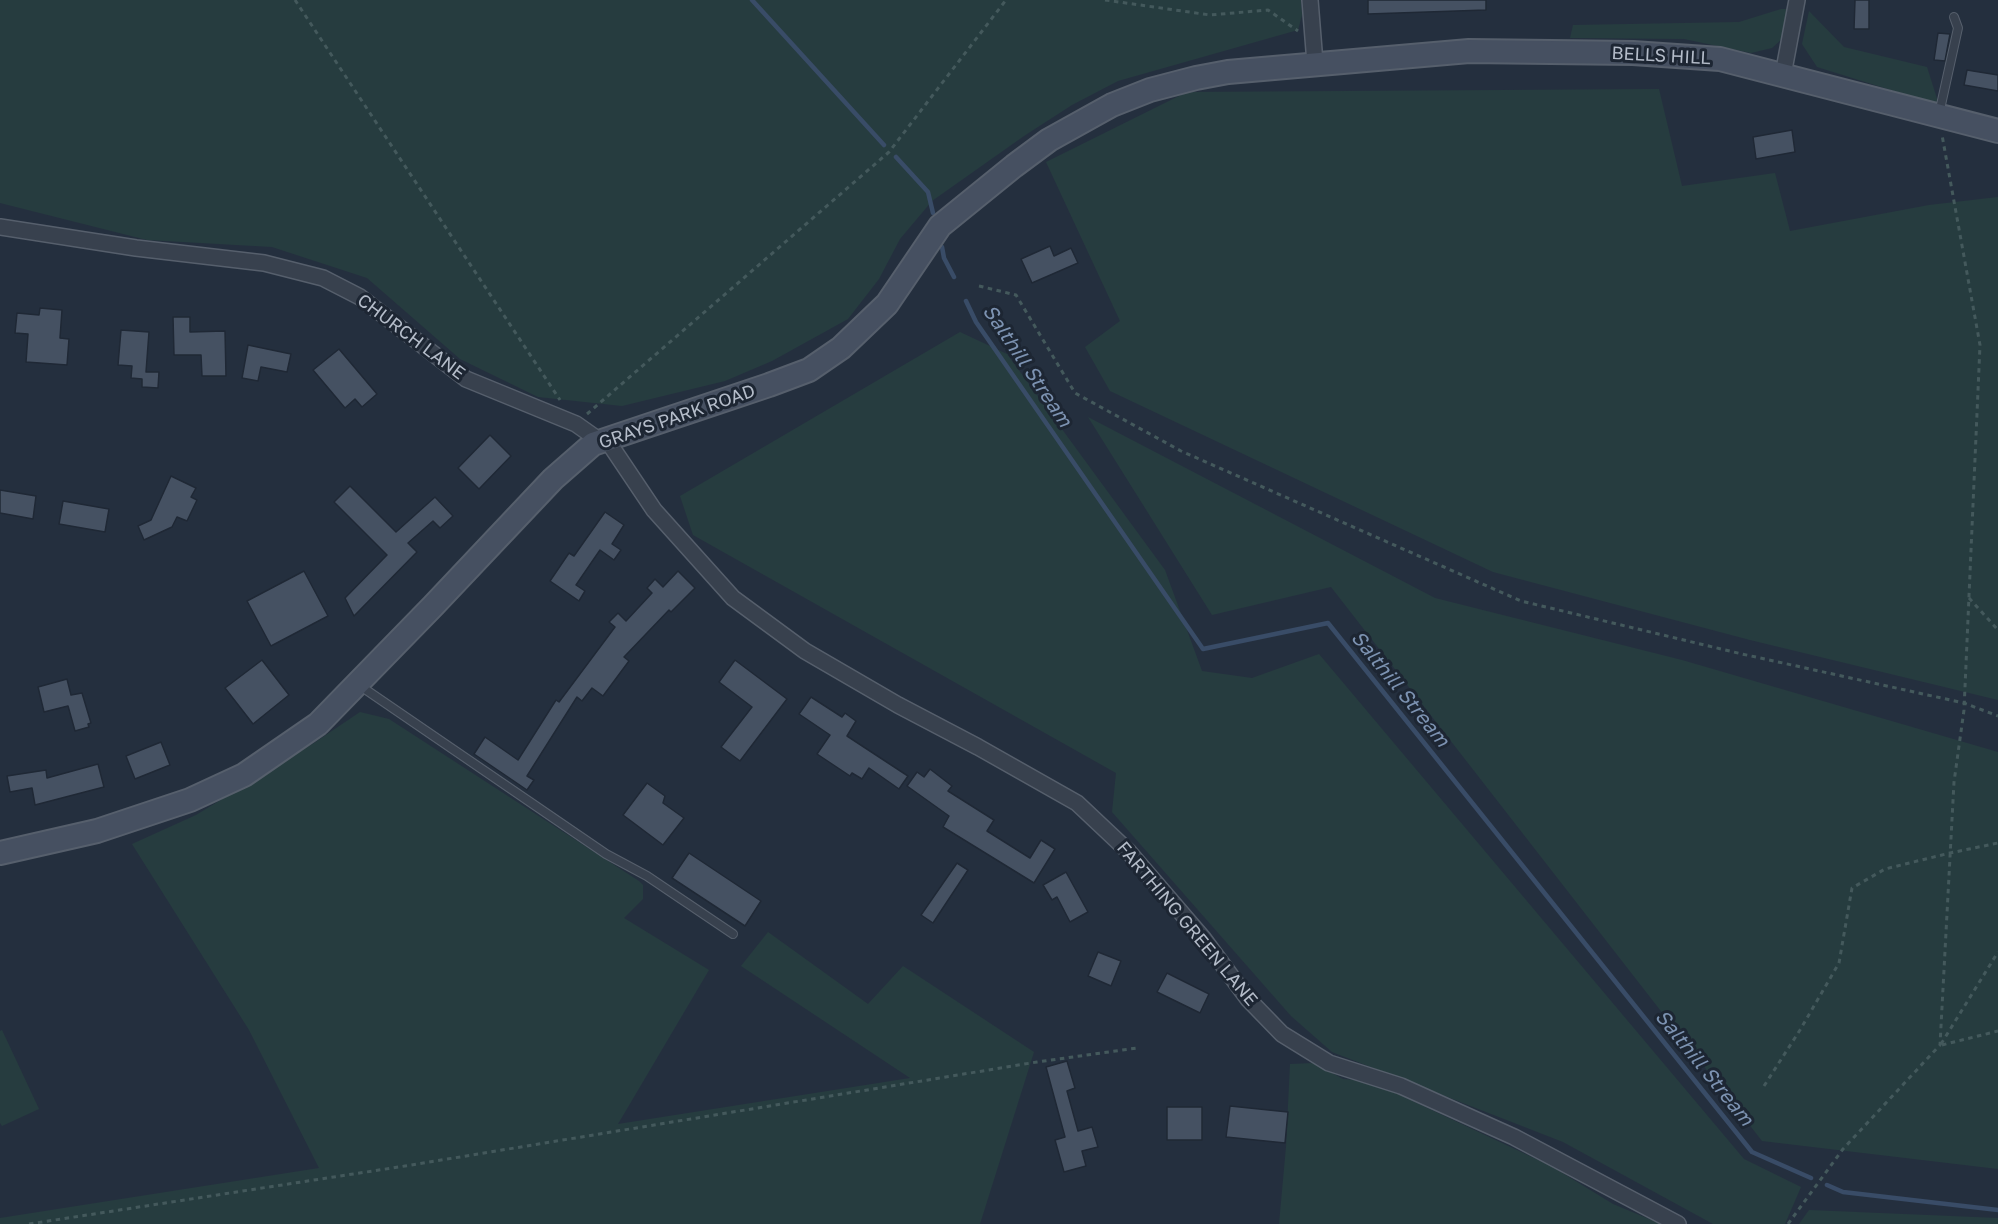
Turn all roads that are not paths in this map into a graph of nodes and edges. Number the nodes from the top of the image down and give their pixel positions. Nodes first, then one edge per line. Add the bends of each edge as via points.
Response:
1 (1310, 0) edge
2 (1797, 0) edge
3 (1954, 17) dead end
4 (1315, 63) junction
5 (1783, 75) junction
6 (1939, 115) junction
7 (1998, 131) edge
8 (0, 227) edge
9 (600, 442) junction
10 (357, 684) junction
11 (0, 853) edge
12 (733, 934) dead end
13 (1678, 1224) edge

1 - 4 street
2 - 5 street
3 - 6 lane via 1959,28
4 - 5 main road, BELLS HILL via 1470,51 1633,53 1720,59
4 - 9 main road, GRAYS PARK ROAD via 1196,78 1112,105 1049,140 940,226 888,304 841,348 809,370
5 - 6 main road, BELLS HILL
6 - 7 main road, BELLS HILL
8 - 9 street, CHURCH LANE via 264,262 323,278 360,297 466,379 576,424
9 - 10 main road, GRAYS PARK ROAD via 553,479
9 - 13 street, FARTHING GREEN LANE via 654,510 733,598 805,651 1077,803 1130,852 1203,938 1248,999 1282,1034 1329,1063 1401,1086 1514,1137
10 - 11 main road, GRAYS PARK ROAD via 318,724 244,775 190,801 97,831
10 - 12 lane via 606,854 647,876

